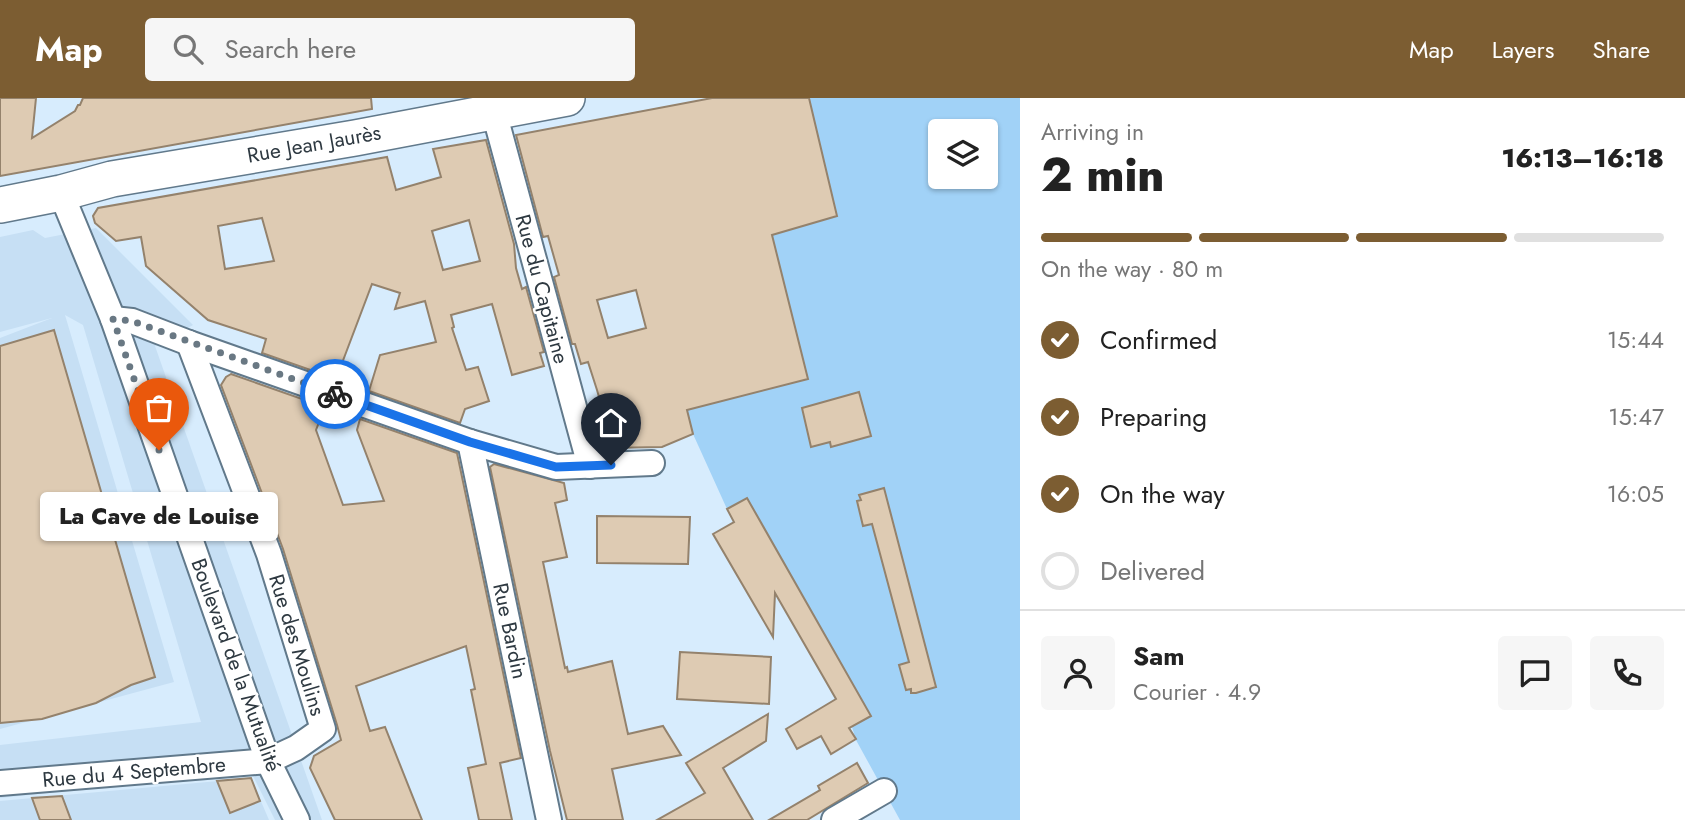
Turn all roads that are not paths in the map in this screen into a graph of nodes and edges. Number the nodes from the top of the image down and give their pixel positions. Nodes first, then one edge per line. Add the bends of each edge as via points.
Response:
1 (567, 98) edge
2 (494, 112) junction
3 (61, 193) junction
4 (0, 205) edge
5 (0, 222) edge
6 (113, 319) junction
7 (189, 343) junction
8 (470, 442) junction
9 (652, 463) dead end
10 (590, 466) junction
11 (268, 761) junction
12 (0, 783) edge
13 (884, 791) dead end
14 (297, 820) edge
15 (550, 820) edge
16 (834, 820) edge

1 - 2 street, Rue Jean Jaurès
2 - 3 street, Rue Jean Jaurès via 112,179
2 - 10 street, Rue du Capitaine
3 - 4 street, Rue Jean Jaurès
3 - 5 street, Rue Jean Jaurès
3 - 6 street, Boulevard de la Mutualité
6 - 7 street via 132,321
6 - 11 street, Boulevard de la Mutualité
7 - 8 street
7 - 11 street, Rue des Moulins via 269,554 323,729
8 - 10 street via 556,467
8 - 15 street, Rue Bardin
9 - 10 street
11 - 12 street, Rue du 4 Septembre
11 - 14 street, Boulevard de la Mutualité
13 - 16 street

